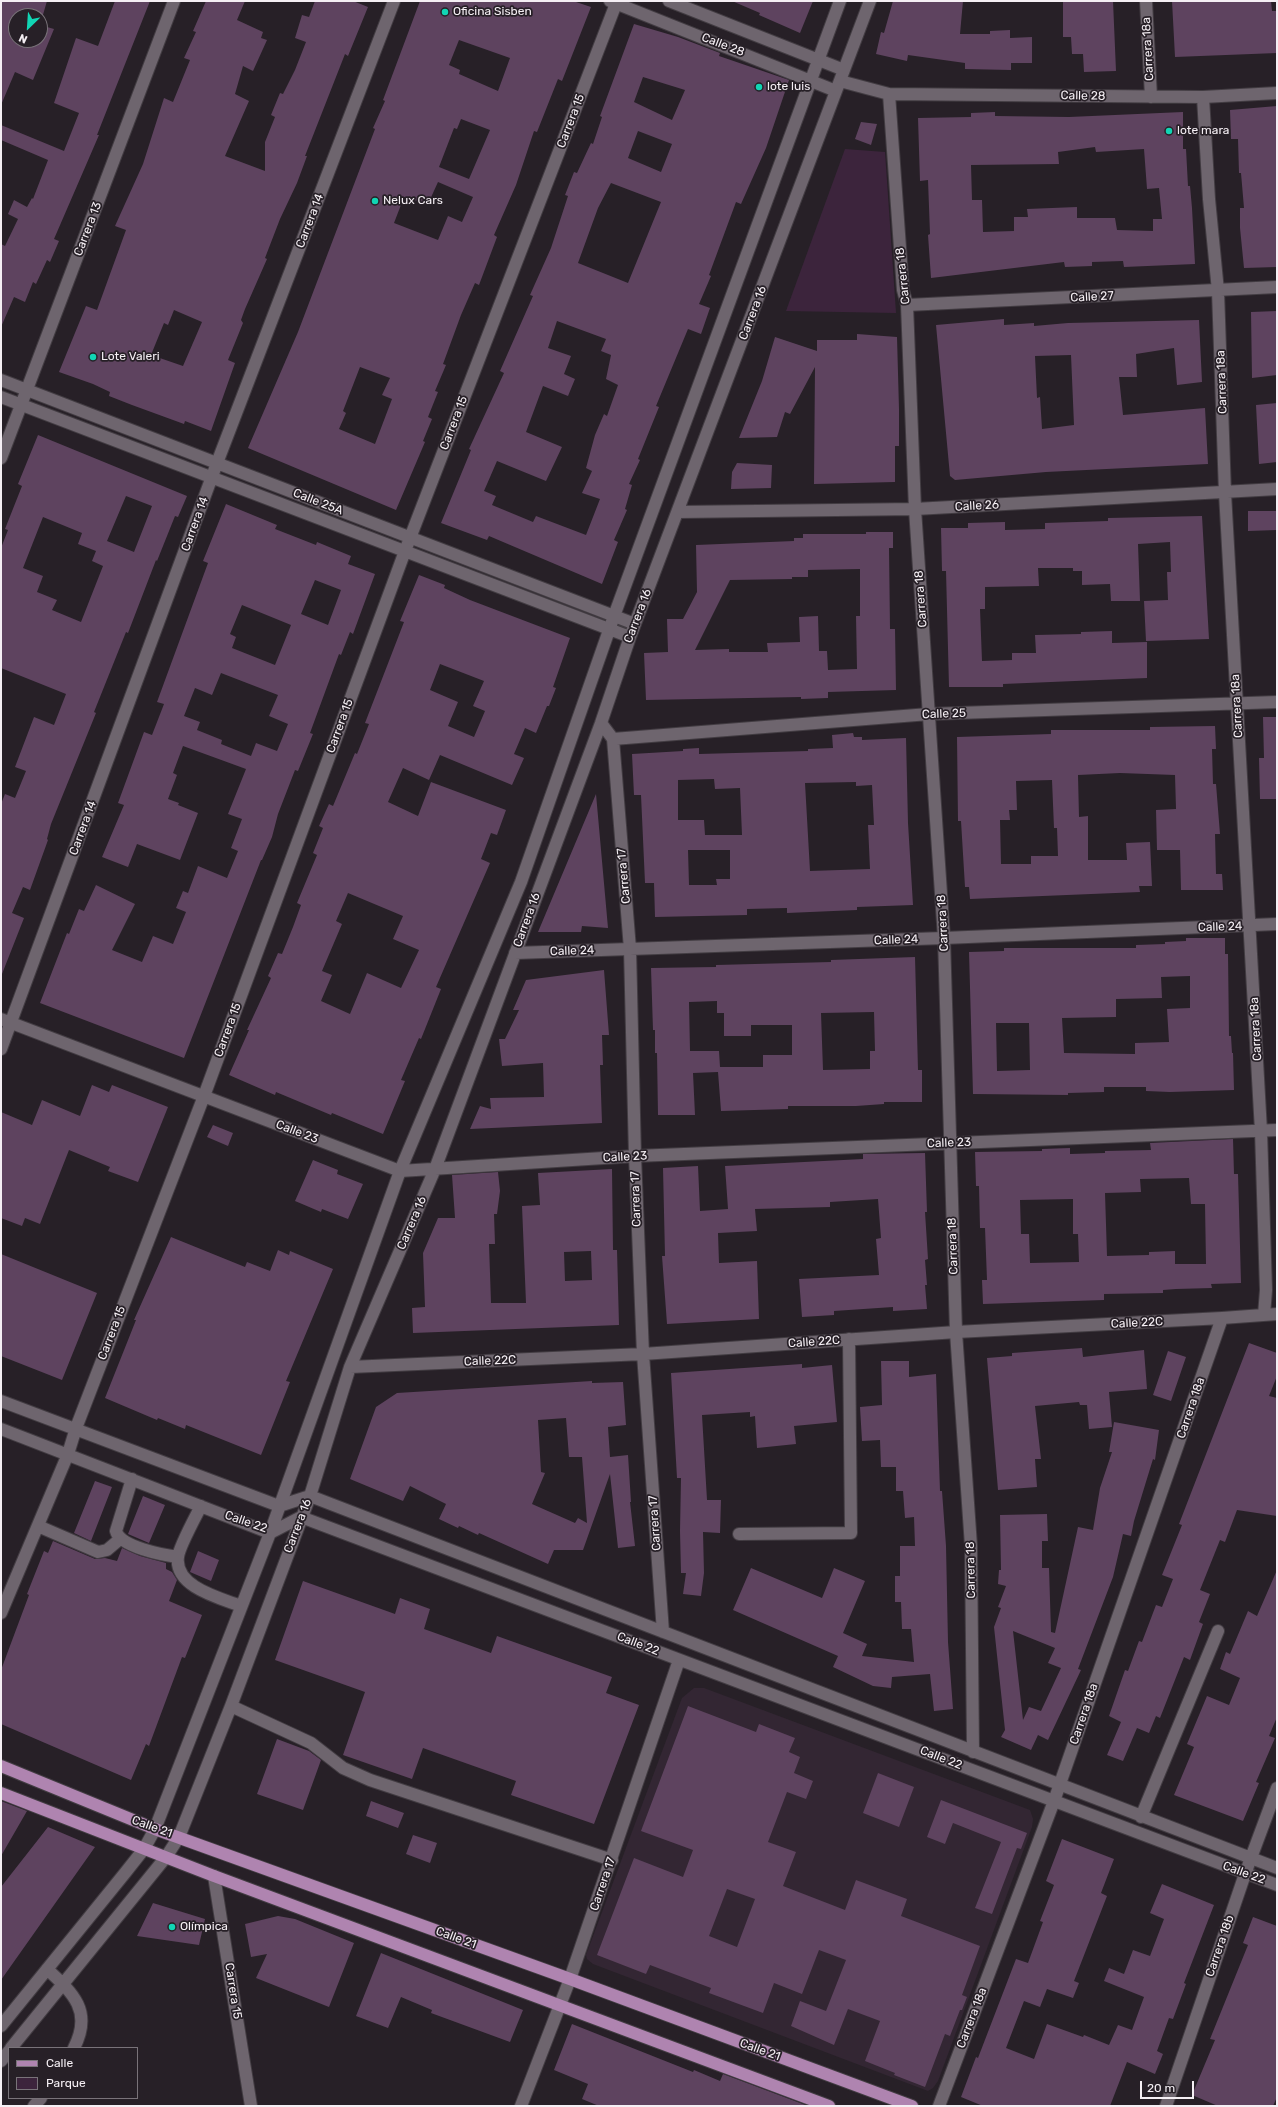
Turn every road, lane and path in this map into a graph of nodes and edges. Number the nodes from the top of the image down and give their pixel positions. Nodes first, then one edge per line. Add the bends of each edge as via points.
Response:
1 (174, 1) edge
2 (394, 1) edge
3 (669, 1) edge
4 (840, 1) edge
5 (870, 1) edge
6 (1146, 1) edge
7 (615, 2) edge
8 (818, 59) junction
9 (811, 80) junction
10 (840, 81) junction
11 (1277, 93) edge
12 (889, 94) junction
13 (1151, 97) junction
14 (1203, 97) junction
15 (1277, 287) edge
16 (1218, 291) junction
17 (907, 306) junction
18 (1, 380) edge
19 (27, 390) junction
20 (1, 397) edge
21 (21, 404) junction
22 (1, 458) edge
23 (217, 463) junction
24 (212, 477) junction
25 (1277, 489) edge
26 (1225, 493) junction
27 (915, 509) junction
28 (678, 512) junction
29 (410, 537) junction
30 (405, 551) junction
31 (614, 616) junction
32 (635, 624) junction
33 (610, 629) junction
34 (630, 637) junction
35 (1277, 702) edge
36 (1236, 704) junction
37 (929, 714) junction
38 (600, 723) junction
39 (612, 739) junction
40 (1277, 924) edge
41 (1250, 926) junction
42 (944, 938) junction
43 (630, 949) junction
44 (515, 953) junction
45 (6, 1021) edge
46 (1, 1049) edge
47 (204, 1096) junction
48 (1277, 1130) edge
49 (1261, 1131) junction
50 (950, 1143) junction
51 (634, 1156) junction
52 (435, 1169) junction
53 (400, 1171) junction
54 (1277, 1314) edge
55 (1264, 1315) junction
56 (1222, 1318) junction
57 (956, 1332) junction
58 (849, 1339) junction
59 (643, 1354) junction
60 (350, 1367) junction
61 (1, 1401) edge
62 (76, 1428) junction
63 (1, 1429) edge
64 (68, 1454) junction
65 (132, 1479) junction
66 (310, 1496) junction
67 (201, 1506) junction
68 (279, 1506) junction
69 (301, 1517) junction
70 (38, 1526) junction
71 (270, 1533) junction
72 (739, 1534) dead end
73 (120, 1539) junction
74 (178, 1557) junction
75 (241, 1606) junction
76 (1, 1613) edge
77 (1218, 1631) dead end
78 (663, 1632) junction
79 (679, 1660) junction
80 (231, 1706) junction
81 (973, 1752) junction
82 (1, 1766) edge
83 (1059, 1786) junction
84 (1277, 1788) edge
85 (1, 1792) edge
86 (1054, 1801) junction
87 (1141, 1817) junction
88 (155, 1829) junction
89 (179, 1837) junction
90 (144, 1849) junction
91 (166, 1857) junction
92 (612, 1860) junction
93 (1251, 1860) junction
94 (1277, 1868) edge
95 (1245, 1874) junction
96 (214, 1876) junction
97 (1277, 1885) edge
98 (47, 1969) junction
99 (570, 1979) junction
100 (63, 1984) junction
101 (559, 2006) junction
102 (1, 2026) edge
103 (12, 2047) edge
104 (74, 2047) edge
105 (8, 2052) edge
106 (1, 2061) edge
107 (251, 2106) edge
108 (521, 2106) edge
109 (829, 2106) edge
110 (912, 2106) edge
111 (939, 2106) edge
112 (1166, 2106) edge

1 - 19 street, Carrera 13
2 - 23 street, Carrera 14
3 - 8 street, Calle 28
4 - 8 street, Carrera 16
5 - 10 street, Carrera 16
6 - 13 street, Carrera 18a
7 - 9 street, Calle 28
7 - 29 street, Carrera 15
8 - 9 street, Carrera 16
8 - 10 street, Calle 28
9 - 10 street, Calle 28
9 - 31 street, Carrera 16
10 - 12 street, Calle 28
10 - 28 street, Carrera 16
11 - 14 street, Calle 28
12 - 13 street, Calle 28
12 - 17 street, Carrera 18 via 903,290
13 - 14 street, Calle 28
14 - 16 street, Carrera 18a
15 - 16 street, Calle 27
16 - 17 street, Calle 27
16 - 26 street, Carrera 18a
17 - 27 street, Carrera 18
18 - 19 street, Calle 25A
19 - 21 street, Carrera 13
19 - 23 street, Calle 25A
20 - 21 street, Calle 25A
21 - 22 street, Carrera 13
21 - 24 street, Calle 25A
23 - 24 street, Carrera 14
23 - 29 street, Calle 25A
24 - 30 street, Calle 25A
24 - 45 street, Carrera 14
25 - 26 street, Calle 26
26 - 27 street, Calle 26
26 - 36 street, Carrera 18a
27 - 28 street, Calle 26
27 - 37 street, Carrera 18
28 - 32 street, Carrera 16
29 - 30 street, Carrera 15
29 - 31 street, Calle 25A
30 - 33 street, Calle 25A
30 - 47 street, Carrera 15
31 - 32 street, Calle 25A
31 - 33 street, Carrera 16
32 - 34 street, Carrera 16
33 - 34 street, Calle 25A
33 - 53 street, Carrera 16 via 521,882
34 - 38 street, Carrera 16
35 - 36 street, Calle 25
36 - 37 street, Calle 25
36 - 41 street, Carrera 18a
37 - 39 street, Calle 25
37 - 42 street, Carrera 18
38 - 39 street
38 - 44 street, Carrera 16
39 - 43 street, Carrera 17
40 - 41 street, Calle 24
41 - 42 street, Calle 24
41 - 49 street, Carrera 18a
42 - 43 street, Calle 24
42 - 50 street, Carrera 18
43 - 44 street, Calle 24
43 - 51 street, Carrera 17
44 - 52 street, Carrera 16
45 - 46 street, Carrera 14
45 - 47 street, Calle 23
47 - 53 street, Calle 23
47 - 62 street, Carrera 15
48 - 49 street, Calle 23
49 - 50 street, Calle 23
49 - 55 street, Carrera 18a via 1266,1290
50 - 51 street, Calle 23
50 - 57 street, Carrera 18
51 - 52 street, Calle 23
51 - 59 street, Carrera 17
52 - 53 street, Calle 23
52 - 60 street, Carrera 16
53 - 68 street, Carrera 16
54 - 55 street, Calle 22C
55 - 56 street, Calle 22C
56 - 57 street, Calle 22C
56 - 83 street, Carrera 18a
57 - 58 street, Calle 22C
57 - 81 street, Carrera 18 via 971,1546
58 - 59 street, Calle 22C
58 - 72 street via 851,1533
59 - 60 street, Calle 22C
59 - 78 street, Carrera 17
60 - 66 street, Carrera 16
61 - 62 street
62 - 64 street, Carrera 15
62 - 68 street
63 - 64 street, Calle 22
64 - 65 street, Calle 22
64 - 70 street, Carrera 15
65 - 67 street, Calle 22
65 - 73 street via 116,1531
66 - 68 street
66 - 69 street, Carrera 16
66 - 78 street, Calle 22
67 - 71 street, Calle 22
67 - 74 street
68 - 71 street, Carrera 16
69 - 71 street, Calle 22
69 - 79 street, Calle 22
69 - 80 street, Carrera 16
70 - 73 street via 98,1552 107,1550
70 - 76 street, Carrera 15
71 - 75 street, Carrera 16
73 - 74 street via 159,1554
74 - 75 street via 182,1574 193,1586
75 - 88 street, Carrera 16
77 - 87 street
78 - 81 street, Calle 22
79 - 86 street, Calle 22
79 - 92 street, Carrera 17
80 - 89 street, Carrera 16
80 - 92 street via 311,1743 343,1768 370,1780
81 - 83 street, Calle 22
82 - 88 main road, Calle 21
83 - 86 street, Carrera 18a
83 - 87 street, Calle 22
84 - 93 street, Carrera 18b
85 - 90 main road, Calle 21
86 - 95 street, Calle 22
86 - 111 street, Carrera 18a
87 - 93 street, Calle 22
88 - 89 main road, Calle 21
88 - 90 street, Carrera 16
89 - 91 street, Carrera 16
89 - 99 main road, Calle 21
90 - 91 main road, Calle 21
90 - 98 street, Carrera 16
91 - 96 main road, Calle 21
91 - 100 street, Carrera 16
92 - 99 street, Carrera 17
93 - 94 street, Calle 22
93 - 95 street, Carrera 18b
95 - 97 street, Calle 22
95 - 112 street, Carrera 18b
96 - 101 main road, Calle 21
96 - 107 street, Carrera 15
98 - 100 street
98 - 102 street, Carrera 16
99 - 101 street, Carrera 17
99 - 110 main road, Calle 21
100 - 103 street, Carrera 16
100 - 104 street via 80,2006 82,2020
101 - 108 street, Carrera 17
101 - 109 main road, Calle 21
105 - 106 street

